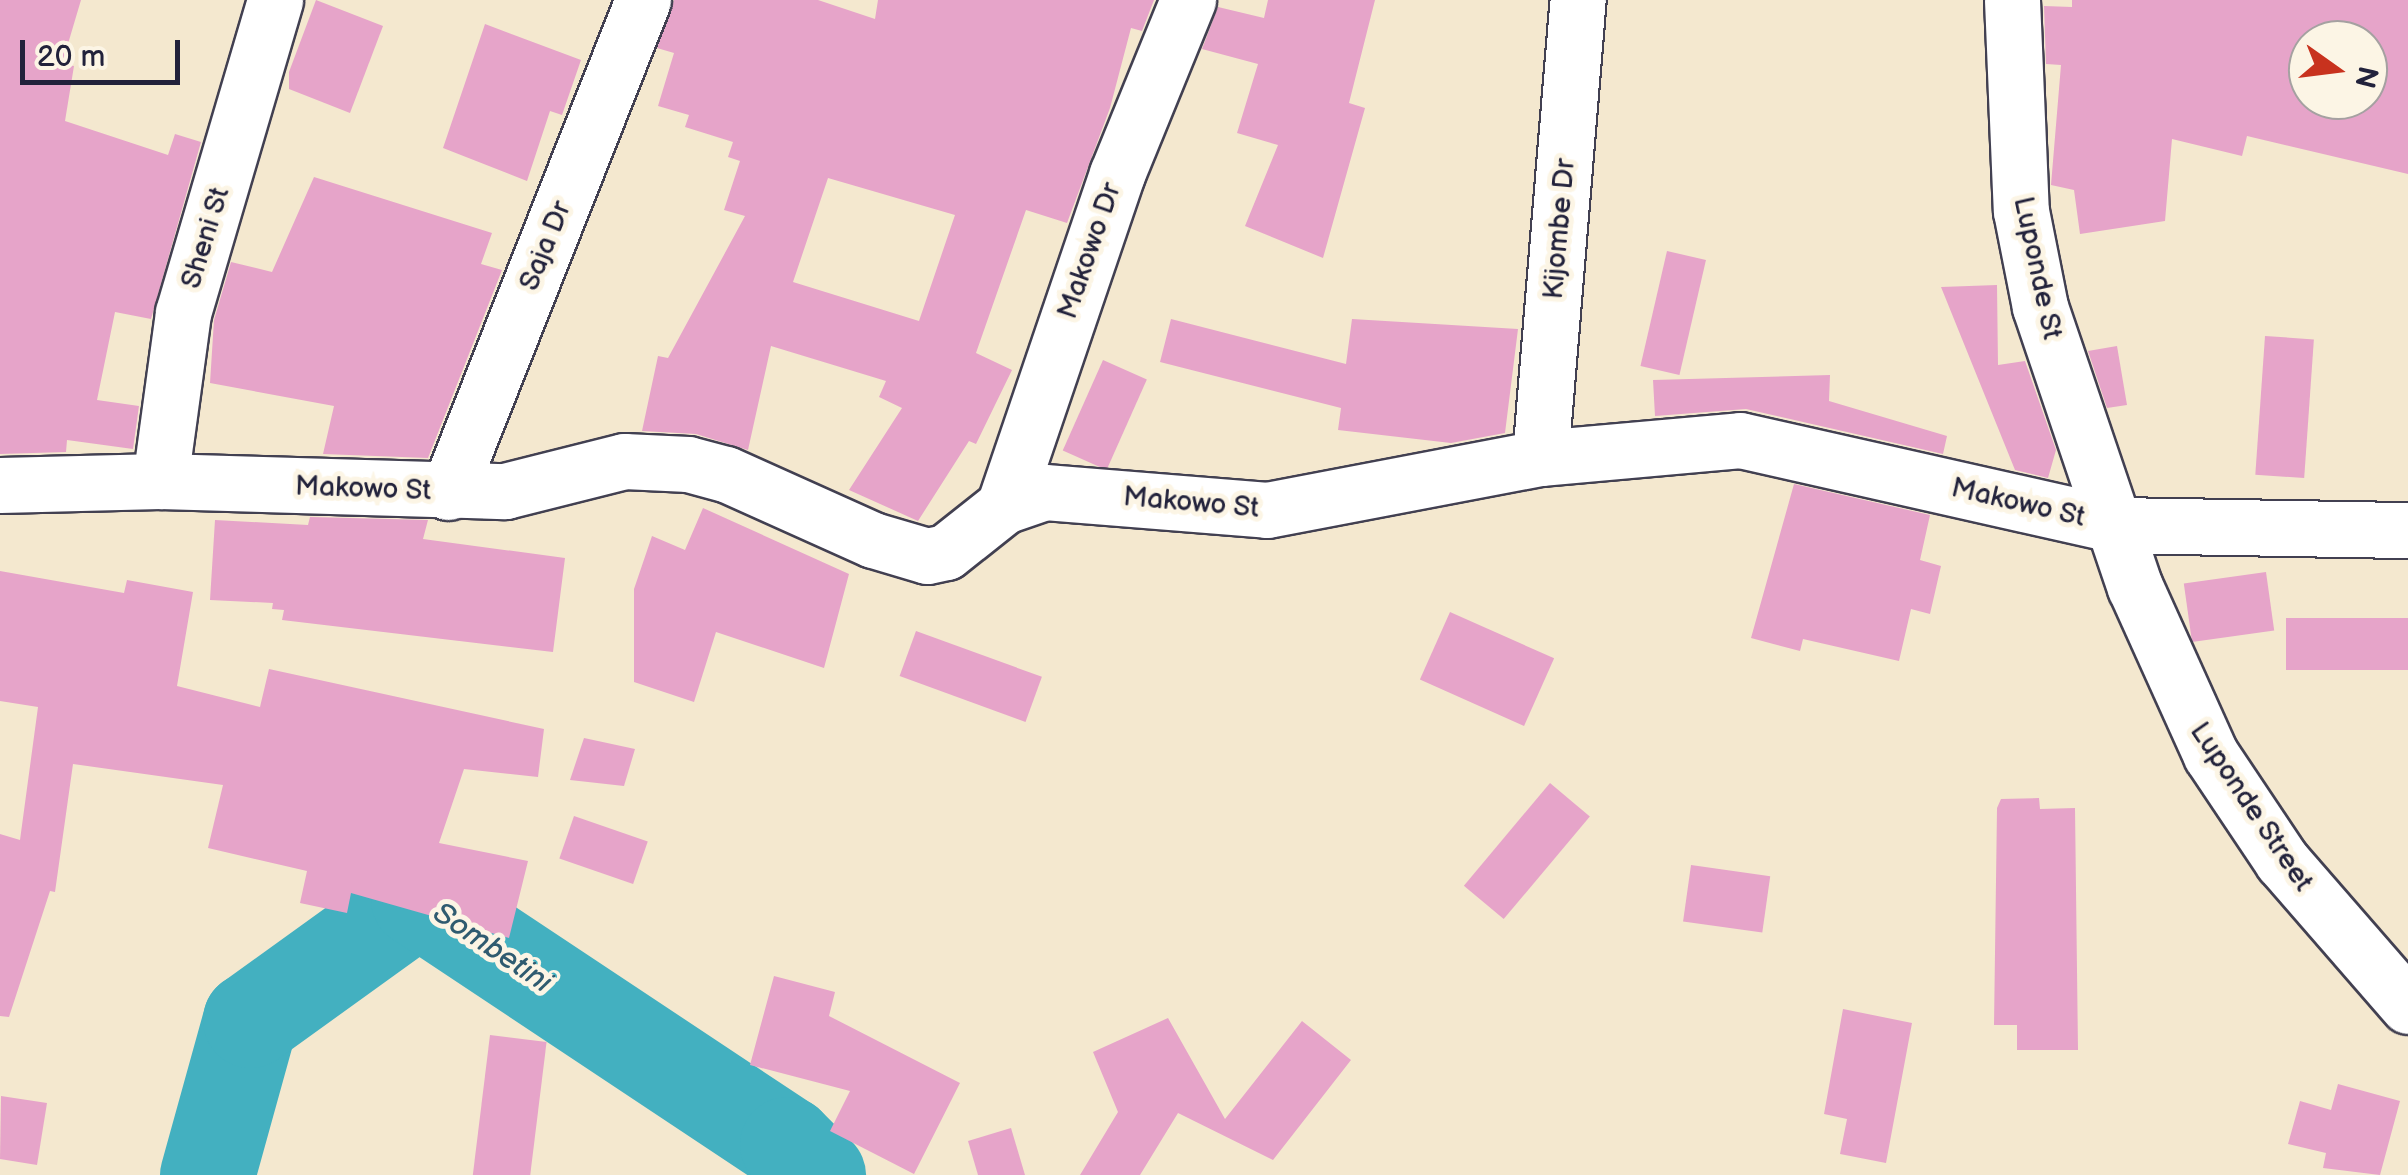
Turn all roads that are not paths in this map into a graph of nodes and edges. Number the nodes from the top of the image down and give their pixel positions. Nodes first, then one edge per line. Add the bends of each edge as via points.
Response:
1 (275, 0) edge
2 (643, 0) edge
3 (1188, 0) edge
4 (1578, 0) edge
5 (2012, 0) edge
6 (1540, 458) junction
7 (160, 481) junction
8 (0, 485) edge
9 (448, 492) junction
10 (1004, 506) junction
11 (2116, 525) junction
12 (2408, 530) edge
13 (2408, 1006) edge

1 - 7 street, Sheni St via 183,313
2 - 9 street, Saja Dr
3 - 10 street, Makowo Dr via 1117,174
4 - 6 street, Kijombe Dr
5 - 11 street, Luponde St via 2021,211 2040,306
6 - 10 street, Makowo St via 1267,510 1045,492
6 - 11 street, Makowo St via 1740,440
7 - 8 street, Makowo St
7 - 9 street, Makowo St
9 - 10 street, Makowo St via 505,490 624,461 688,464 927,556 946,552
11 - 12 street, Makowo St
11 - 13 street, Luponde Street via 2156,640 2211,755 2282,861

